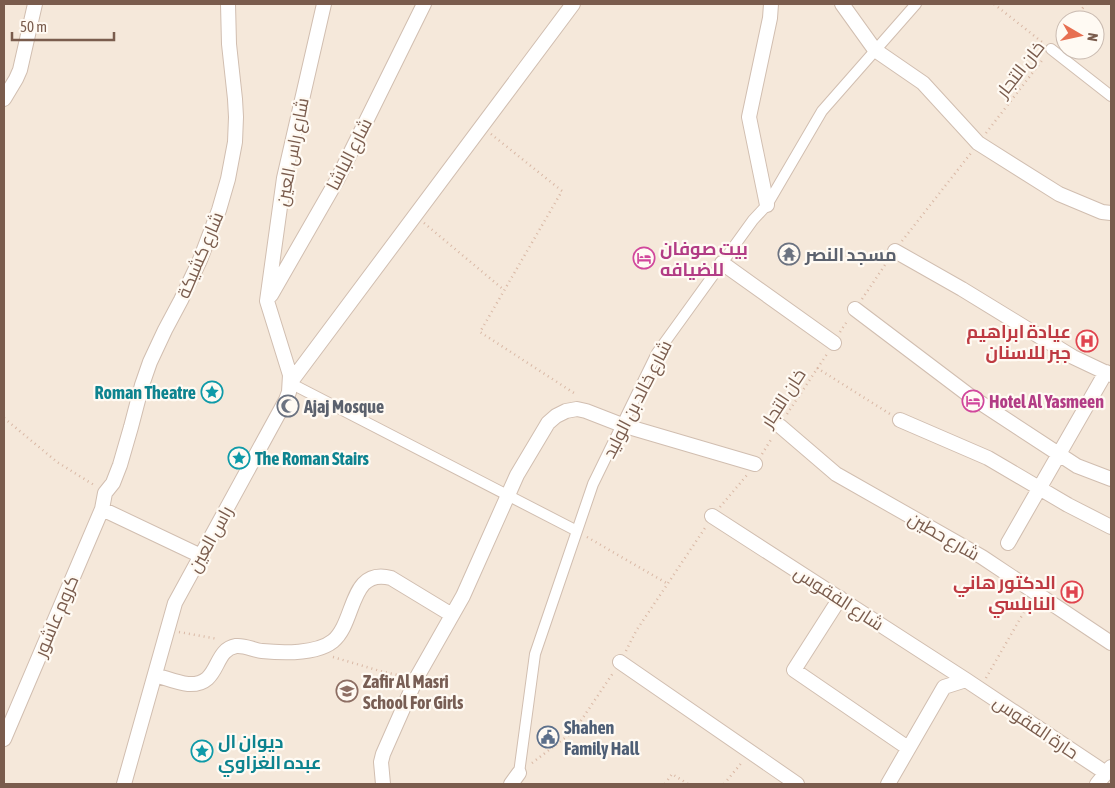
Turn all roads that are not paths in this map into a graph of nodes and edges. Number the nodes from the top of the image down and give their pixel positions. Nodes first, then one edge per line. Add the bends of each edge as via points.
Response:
1 (35, 4) edge
2 (228, 4) edge
3 (324, 4) edge
4 (424, 4) edge
5 (573, 4) edge
6 (771, 4) edge
7 (842, 4) edge
8 (916, 4) edge
9 (1051, 49) road end
10 (875, 50) junction
11 (1111, 96) edge
12 (4, 99) edge
13 (767, 205) junction
14 (1111, 213) edge
15 (895, 251) road end
16 (722, 263) junction
17 (267, 301) junction
18 (856, 309) road end
19 (834, 343) road end
20 (1108, 374) edge
21 (290, 376) junction
22 (900, 420) road end
23 (622, 425) junction
24 (780, 426) road end
25 (1058, 454) junction
26 (755, 464) road end
27 (1111, 479) edge
28 (1039, 488) junction
29 (105, 493) joint
30 (508, 496) junction
31 (102, 509) junction
32 (712, 516) road end
33 (1111, 527) edge
34 (577, 531) junction
35 (1008, 543) dead end
36 (201, 556) junction
37 (840, 598) junction
38 (452, 615) junction
39 (1111, 643) edge
40 (620, 662) road end
41 (155, 675) junction
42 (966, 680) junction
43 (4, 739) edge
44 (908, 748) junction
45 (1105, 774) edge
46 (515, 779) edge
47 (124, 784) edge
48 (383, 784) edge
49 (797, 784) edge
50 (888, 784) edge

1 - 12 street via 20,70
2 - 29 street, شارع كشيكة via 229,51 236,99 235,142 228,179 200,260 150,362 120,464 113,483
3 - 17 street, شارع راس العين via 284,178
4 - 17 street, شارع الباشا via 337,180
5 - 21 street, راس العين via 415,216
6 - 13 street via 749,116
7 - 10 street
8 - 10 street, شارع خالد بن الوليد
9 - 11 street
10 - 13 street, شارع خالد بن الوليد via 822,111
10 - 14 street via 923,83 978,143 1059,194
13 - 16 street, شارع خالد بن الوليد
15 - 20 street via 1073,357
16 - 19 street
16 - 23 street, شارع خالد بن الوليد via 657,353
17 - 21 street
18 - 25 street via 970,396
20 - 25 street
21 - 30 street
21 - 36 street, راس العين via 286,400
22 - 28 street via 988,458
23 - 26 street
23 - 30 street via 577,409 566,410 556,416 539,438
23 - 34 street, شارع خالد بن الوليد via 593,484
24 - 39 street, شارع حطين via 836,474 982,557
25 - 27 street via 1077,466
25 - 28 street
28 - 33 street
28 - 35 street
29 - 31 street, كروم عاشور
30 - 34 street
30 - 38 street
31 - 36 street
31 - 43 street, كروم عاشور
32 - 37 street, شارع الفقوس
34 - 46 street, شارع خالد بن الوليد via 536,654
36 - 41 street, راس العين via 175,603
37 - 42 street, شارع الفقوس
37 - 44 street via 794,670
38 - 41 street via 391,578 374,577 366,580 358,590 343,629 324,647 289,652 233,646 220,657 214,672 198,683 184,683
38 - 48 street via 418,677 383,754
40 - 49 street
41 - 47 street, راس العين
42 - 44 street via 944,686
42 - 45 street, حارة الفقوس
44 - 50 street

